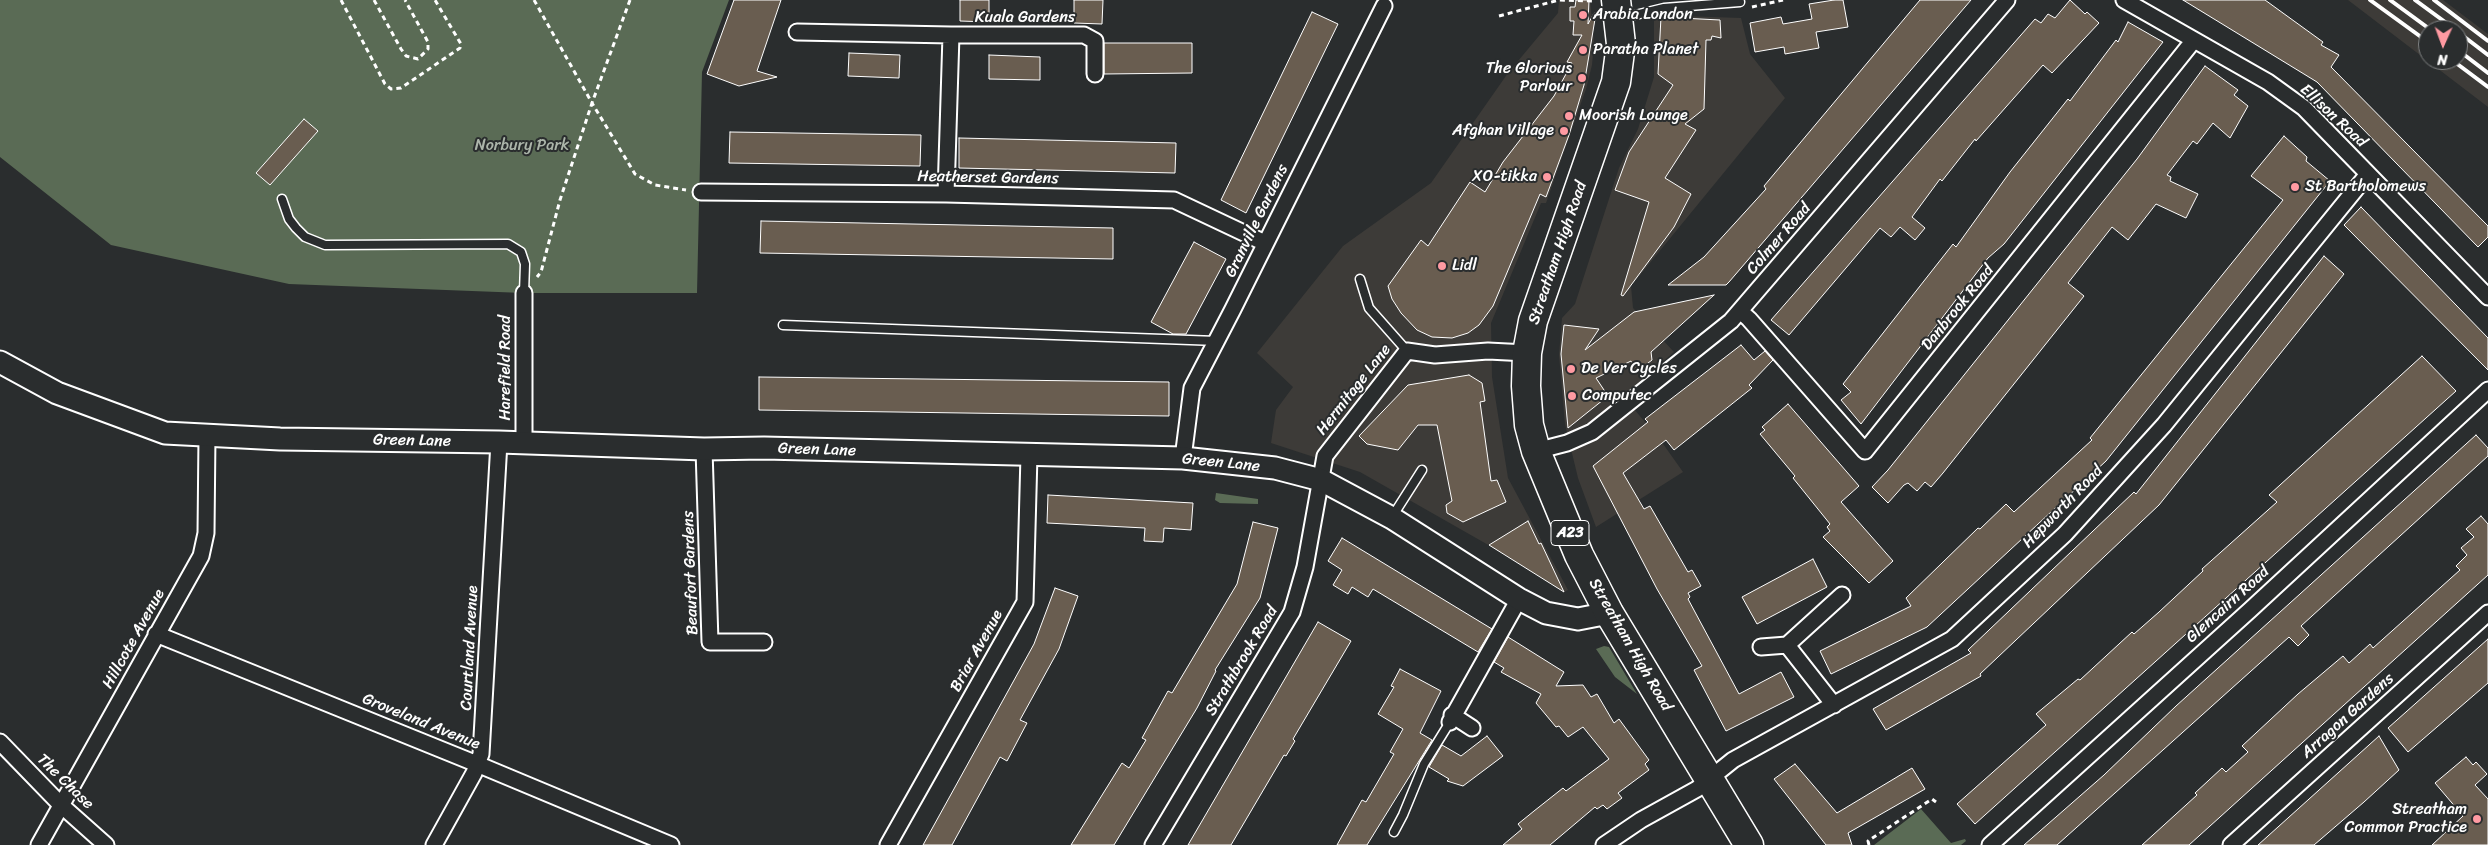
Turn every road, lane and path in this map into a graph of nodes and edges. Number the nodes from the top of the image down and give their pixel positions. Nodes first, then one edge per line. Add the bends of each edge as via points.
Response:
1 (341, 0) edge
2 (374, 0) edge
3 (404, 0) edge
4 (436, 0) edge
5 (534, 0) edge
6 (630, 0) edge
7 (1783, 0) edge
8 (2007, 0) edge
9 (2124, 0) edge
10 (1740, 2) joint
11 (1384, 6) dead end
12 (1610, 7) edge
13 (1499, 16) dead end
14 (797, 32) dead end
15 (951, 35) junction
16 (2194, 40) junction
17 (1094, 74) dead end
18 (592, 102) junction
19 (2368, 174) junction
20 (701, 192) joint
21 (946, 194) junction
22 (282, 199) dead end
23 (1266, 243) junction
24 (1360, 279) dead end
25 (524, 293) junction
26 (2488, 297) edge
27 (1740, 312) junction
28 (783, 325) dead end
29 (1217, 341) junction
30 (1407, 351) junction
31 (1527, 353) junction
32 (0, 362) edge
33 (2488, 390) edge
34 (207, 436) junction
35 (499, 442) junction
36 (524, 442) junction
37 (704, 450) junction
38 (1536, 451) junction
39 (1029, 455) junction
40 (1183, 458) junction
41 (1422, 470) dead end
42 (1321, 480) junction
43 (1392, 518) junction
44 (1842, 595) dead end
45 (1519, 599) junction
46 (2488, 613) edge
47 (1609, 614) junction
48 (156, 634) junction
49 (764, 642) dead end
50 (1787, 645) junction
51 (1761, 647) dead end
52 (1834, 705) junction
53 (1451, 719) junction
54 (1472, 728) dead end
55 (0, 742) edge
56 (477, 764) junction
57 (1710, 780) junction
58 (1936, 802) dead end
59 (61, 804) junction
60 (1394, 832) dead end
61 (39, 845) edge
62 (106, 845) edge
63 (434, 845) edge
64 (671, 845) edge
65 (888, 845) edge
66 (1153, 845) edge
67 (1604, 845) edge
68 (1749, 845) edge
69 (1869, 845) edge
70 (1990, 845) edge
71 (2231, 845) edge

1 - 4 path via 384,84 391,89 401,88 460,48 461,44
2 - 3 path via 406,56 418,59 428,49 428,42
5 - 18 path
6 - 18 path
7 - 10 path via 1748,8
8 - 27 street, Colmer Road
9 - 16 street, Ellison Road
10 - 12 lane via 1664,8
11 - 23 street, Granville Gardens
12 - 13 path via 1559,0
12 - 31 highway, Streatham High Road / A23 via 1621,44 1616,82 1533,321
14 - 15 street, Kuala Gardens
15 - 17 street, Kuala Gardens via 1084,35 1095,41
15 - 21 street
16 - 19 street, Ellison Road via 2268,82 2304,108
16 - 27 street, Danbrook Road via 1865,451
18 - 20 path via 636,174 654,185
18 - 25 path via 541,272
19 - 26 street, Ellison Road
19 - 52 street, Hepworth Road via 2164,425 2065,534 1952,639
20 - 21 street, Heatherset Gardens
21 - 23 street, Heatherset Gardens via 1174,200
22 - 25 lane via 296,228 305,237 325,245 508,244 521,252 525,264
23 - 29 street, Granville Gardens
24 - 30 lane via 1369,308
25 - 36 street, Harefield Road
27 - 38 street, Colmer Road via 1592,432
28 - 29 lane
29 - 40 street, Granville Gardens via 1192,388
30 - 31 street, Hermitage Lane via 1435,355 1488,351
30 - 42 street, Hermitage Lane via 1325,456
31 - 38 highway, Streatham High Road / A23 via 1528,418
32 - 34 main road, Green Lane via 57,393 165,433
33 - 70 street, Glencairn Road
34 - 35 main road, Green Lane
34 - 48 street, Hillcote Avenue via 201,556
35 - 36 main road, Green Lane
35 - 56 street, Courtland Avenue via 486,689 481,754
36 - 37 main road, Green Lane
37 - 39 main road, Green Lane via 764,448
37 - 49 street, Beaufort Gardens via 710,642
38 - 47 highway, Streatham High Road / A23 via 1579,555
39 - 40 main road, Green Lane
39 - 65 street, Briar Avenue via 1025,602
40 - 42 main road, Green Lane via 1275,468
41 - 43 lane
42 - 43 main road, Green Lane
42 - 66 street, Strathbrook Road via 1305,567 1292,612
43 - 45 main road, Green Lane
44 - 50 street
45 - 47 main road, Green Lane via 1560,617 1578,619
45 - 53 street
46 - 71 street, Arragon Gardens
47 - 57 highway, Streatham High Road / A23
48 - 56 street, Groveland Avenue
48 - 59 street, Hillcote Avenue
50 - 51 street
50 - 52 street
52 - 57 street, Hepworth Road via 1732,760
53 - 54 street
53 - 60 lane via 1424,764
55 - 59 street, The Chase
56 - 63 street, Courtland Avenue
56 - 64 street, Groveland Avenue
57 - 67 street, Hepworth Road
57 - 68 highway, Streatham High Road / A23
58 - 69 path via 1932,798 1868,841
59 - 61 street, Hillcote Avenue
59 - 62 street, The Chase

